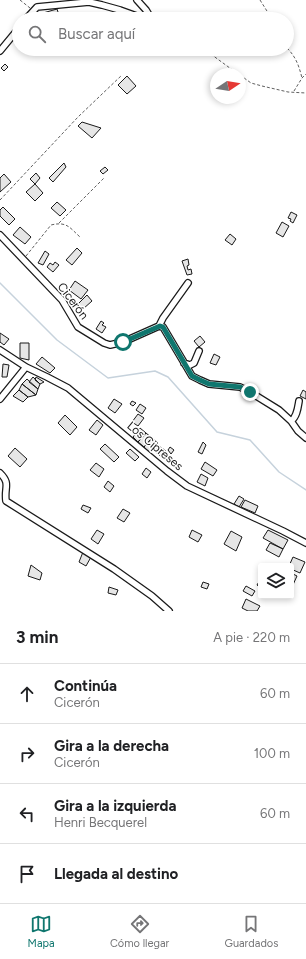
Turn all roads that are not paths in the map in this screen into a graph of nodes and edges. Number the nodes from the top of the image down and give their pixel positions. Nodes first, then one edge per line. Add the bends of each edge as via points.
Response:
1 (137, 0) edge
2 (32, 12) edge
3 (126, 12) edge
4 (147, 12) edge
5 (12, 36) edge
6 (0, 51) edge
7 (0, 235) edge
8 (188, 283) dead end
9 (160, 326) junction
10 (0, 350) edge
11 (198, 351) dead end
12 (184, 363) junction
13 (26, 367) junction
14 (0, 399) edge
15 (299, 401) dead end
16 (291, 421) junction
17 (306, 438) edge
18 (0, 473) edge
19 (306, 543) edge
20 (169, 611) edge

1 - 4 street
2 - 3 street via 35,9 89,2
5 - 6 street
7 - 9 street, Cicerón via 62,300 78,327 104,344 123,342
8 - 9 street
9 - 12 street
10 - 13 street, Los Cipreses
11 - 12 street via 194,363
12 - 16 street via 192,376 209,384 240,387 279,410
13 - 14 street
13 - 19 street, Los Cipreses via 68,388 187,486
15 - 16 street
16 - 17 street
18 - 20 street via 7,485 6,501 114,568

